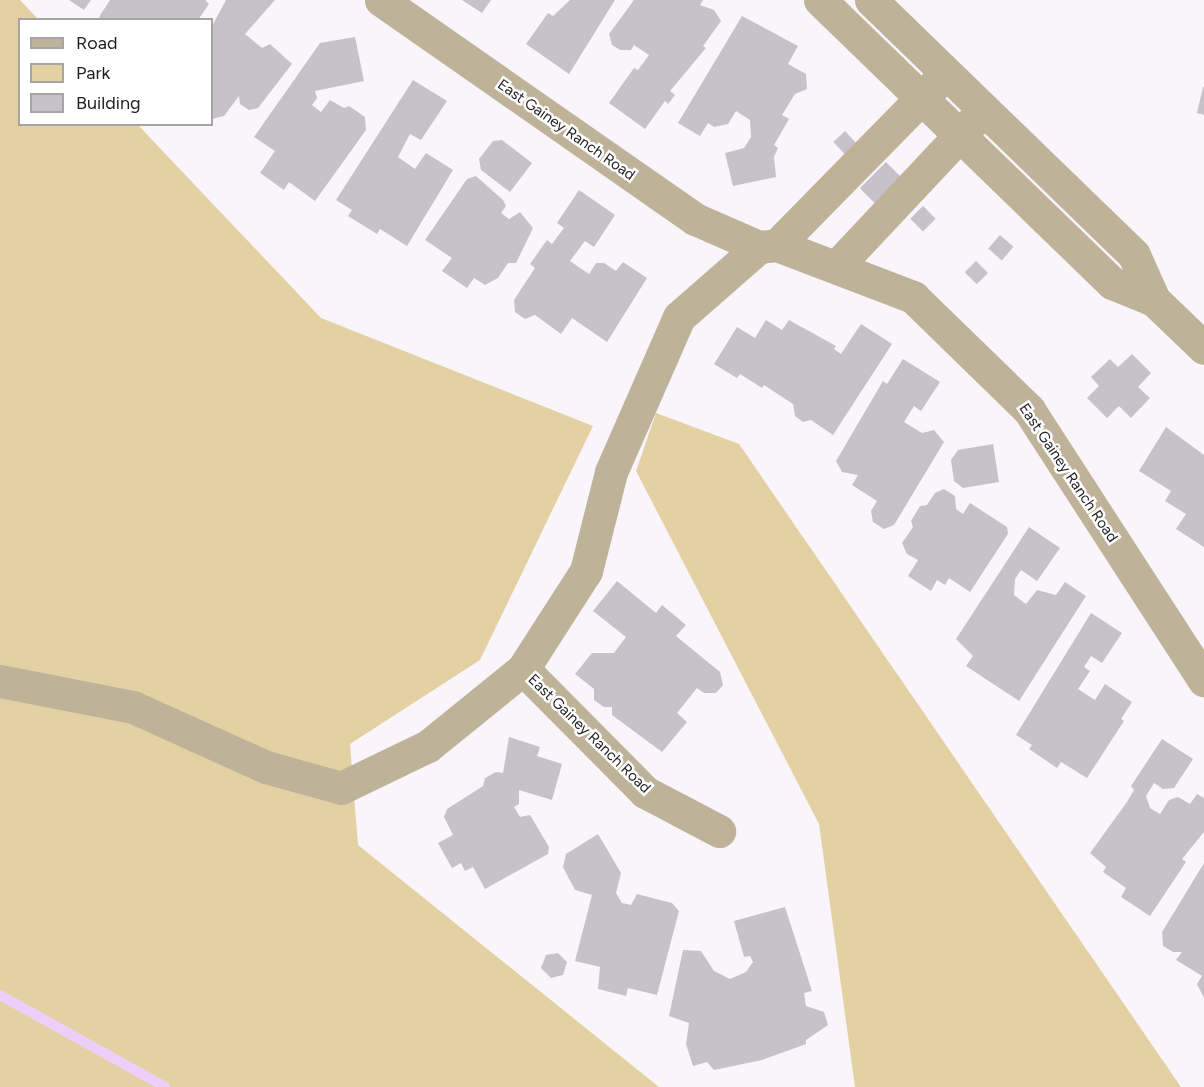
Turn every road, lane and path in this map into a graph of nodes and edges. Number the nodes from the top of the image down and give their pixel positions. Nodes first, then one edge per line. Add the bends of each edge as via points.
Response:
1 (381, 0) edge
2 (820, 0) edge
3 (871, 0) edge
4 (946, 74) junction
5 (921, 99) junction
6 (984, 110) junction
7 (958, 136) junction
8 (768, 246) junction
9 (836, 267) junction
10 (1154, 300) junction
11 (1204, 348) edge
12 (523, 669) junction
13 (1204, 680) edge
14 (0, 681) edge
15 (719, 831) dead end

1 - 8 street, East Gainey Ranch Road via 695,219
2 - 5 street
3 - 4 street
4 - 5 street, East Gainey Ranch Road
4 - 6 street
5 - 7 street
5 - 8 street, East Gainey Ranch Road
6 - 7 street
6 - 10 street via 1134,255
7 - 9 street
7 - 10 street via 1112,283
8 - 9 street, East Gainey Ranch Road
8 - 12 street, East Gainey Ranch Road via 679,317 611,472 586,570
9 - 13 street, East Gainey Ranch Road via 913,297 1029,410
10 - 11 street
12 - 14 street, East Gainey Ranch Road via 428,746 342,788 266,767 133,707
12 - 15 street, East Gainey Ranch Road via 645,792

